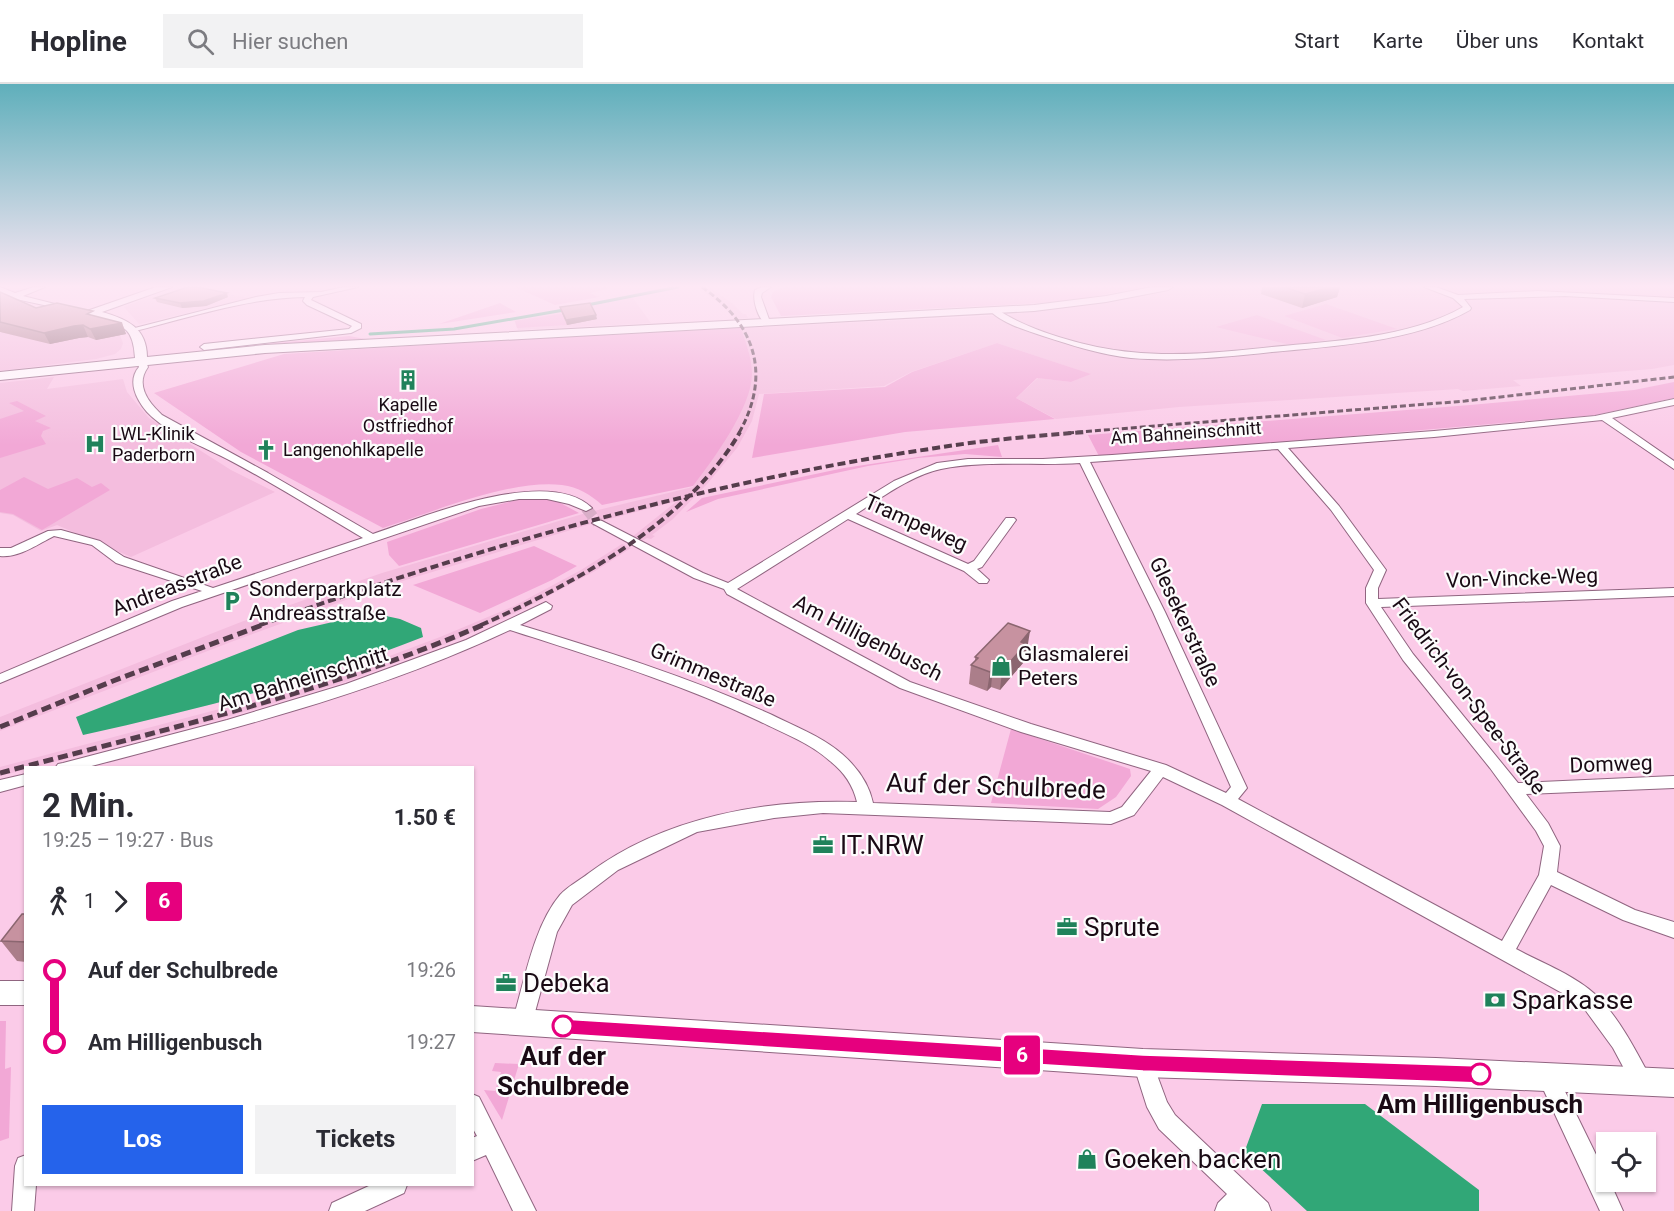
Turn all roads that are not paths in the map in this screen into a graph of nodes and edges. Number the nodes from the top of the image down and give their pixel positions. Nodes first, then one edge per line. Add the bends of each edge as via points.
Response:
1 (137, 340) edge
2 (277, 340) edge
3 (427, 340) edge
4 (1072, 340) edge
5 (1349, 340) edge
6 (204, 347) dead end
7 (142, 360) junction
8 (0, 376) edge
9 (1674, 402) edge
10 (1605, 418) junction
11 (1282, 447) junction
12 (1083, 459) junction
13 (1674, 466) edge
14 (586, 507) tunnel mouth
15 (847, 514) junction
16 (1010, 520) dead end
17 (598, 523) tunnel mouth
18 (372, 538) junction
19 (0, 552) edge
20 (968, 568) junction
21 (983, 580) dead end
22 (730, 587) junction
23 (210, 592) junction
24 (1674, 592) edge
25 (1372, 603) junction
26 (546, 606) dead end
27 (510, 626) junction
28 (0, 679) edge
29 (70, 766) edge
30 (1161, 769) junction
31 (24, 780) edge
32 (1674, 782) edge
33 (0, 786) edge
34 (1514, 789) junction
35 (1228, 801) junction
36 (866, 808) junction
37 (1548, 875) junction
38 (1674, 930) edge
39 (1505, 952) junction
40 (0, 993) edge
41 (24, 993) edge
42 (474, 1019) edge
43 (522, 1023) junction
44 (1143, 1063) junction
45 (1548, 1078) junction
46 (1642, 1082) junction
47 (1674, 1083) edge
48 (474, 1113) edge
49 (481, 1146) edge
50 (25, 1186) edge
51 (394, 1186) edge
52 (1243, 1194) junction
53 (23, 1211) edge
54 (340, 1211) edge
55 (525, 1211) edge
56 (1226, 1211) edge
57 (1260, 1211) edge
58 (1612, 1211) edge

1 - 7 main road
2 - 6 street
3 - 7 main road
4 - 5 street via 1114,352 1175,357
7 - 8 main road
7 - 18 street via 138,390 157,416
9 - 10 street, Am Bahneinschnitt
10 - 11 street, Am Bahneinschnitt
10 - 13 street
11 - 12 street, Am Bahneinschnitt
11 - 25 street, Friedrich-von-Spee-Straße via 1335,508 1380,570 1372,588
12 - 15 street, Am Bahneinschnitt via 937,466 915,474
12 - 35 street, Glesekerstraße via 1159,612 1239,788
14 - 18 street via 569,498 520,494 477,503
15 - 20 street, Trampeweg
15 - 22 street, Am Bahneinschnitt
16 - 20 street, Trampeweg via 978,564
17 - 22 street, Am Hilligenbusch via 709,582
18 - 23 street, Andreasstraße
19 - 23 street via 15,551 62,532 96,543 120,560
20 - 21 street, Trampeweg
22 - 30 street, Am Hilligenbusch via 731,591 905,685 1026,728
23 - 28 street, Andreasstraße
24 - 25 street, Von-Vincke-Weg
25 - 34 street, Friedrich-von-Spee-Straße via 1408,657
26 - 27 street, Am Bahneinschnitt
27 - 29 street, Am Bahneinschnitt via 340,692
27 - 36 street, Grimmestraße via 697,687 812,742 837,758 856,780 865,793
30 - 35 street, Am Hilligenbusch
30 - 36 street, Auf der Schulbrede via 1128,811 1111,818
31 - 33 street
32 - 34 street, Domweg
34 - 37 street, Friedrich-von-Spee-Straße via 1552,846
35 - 39 street, Am Hilligenbusch
36 - 43 street, Auf der Schulbrede via 801,808 710,823 670,836 612,865 566,900 549,931
37 - 38 street via 1629,915
37 - 39 street, Friedrich-von-Spee-Straße
39 - 46 street, Am Hilligenbusch via 1593,1005
40 - 41 main road
42 - 43 main road
43 - 44 main road
44 - 45 main road
44 - 52 street via 1167,1122
45 - 46 main road
45 - 58 street
46 - 47 main road
48 - 49 street
49 - 55 street
50 - 53 street
51 - 54 street
52 - 56 street
52 - 57 street

